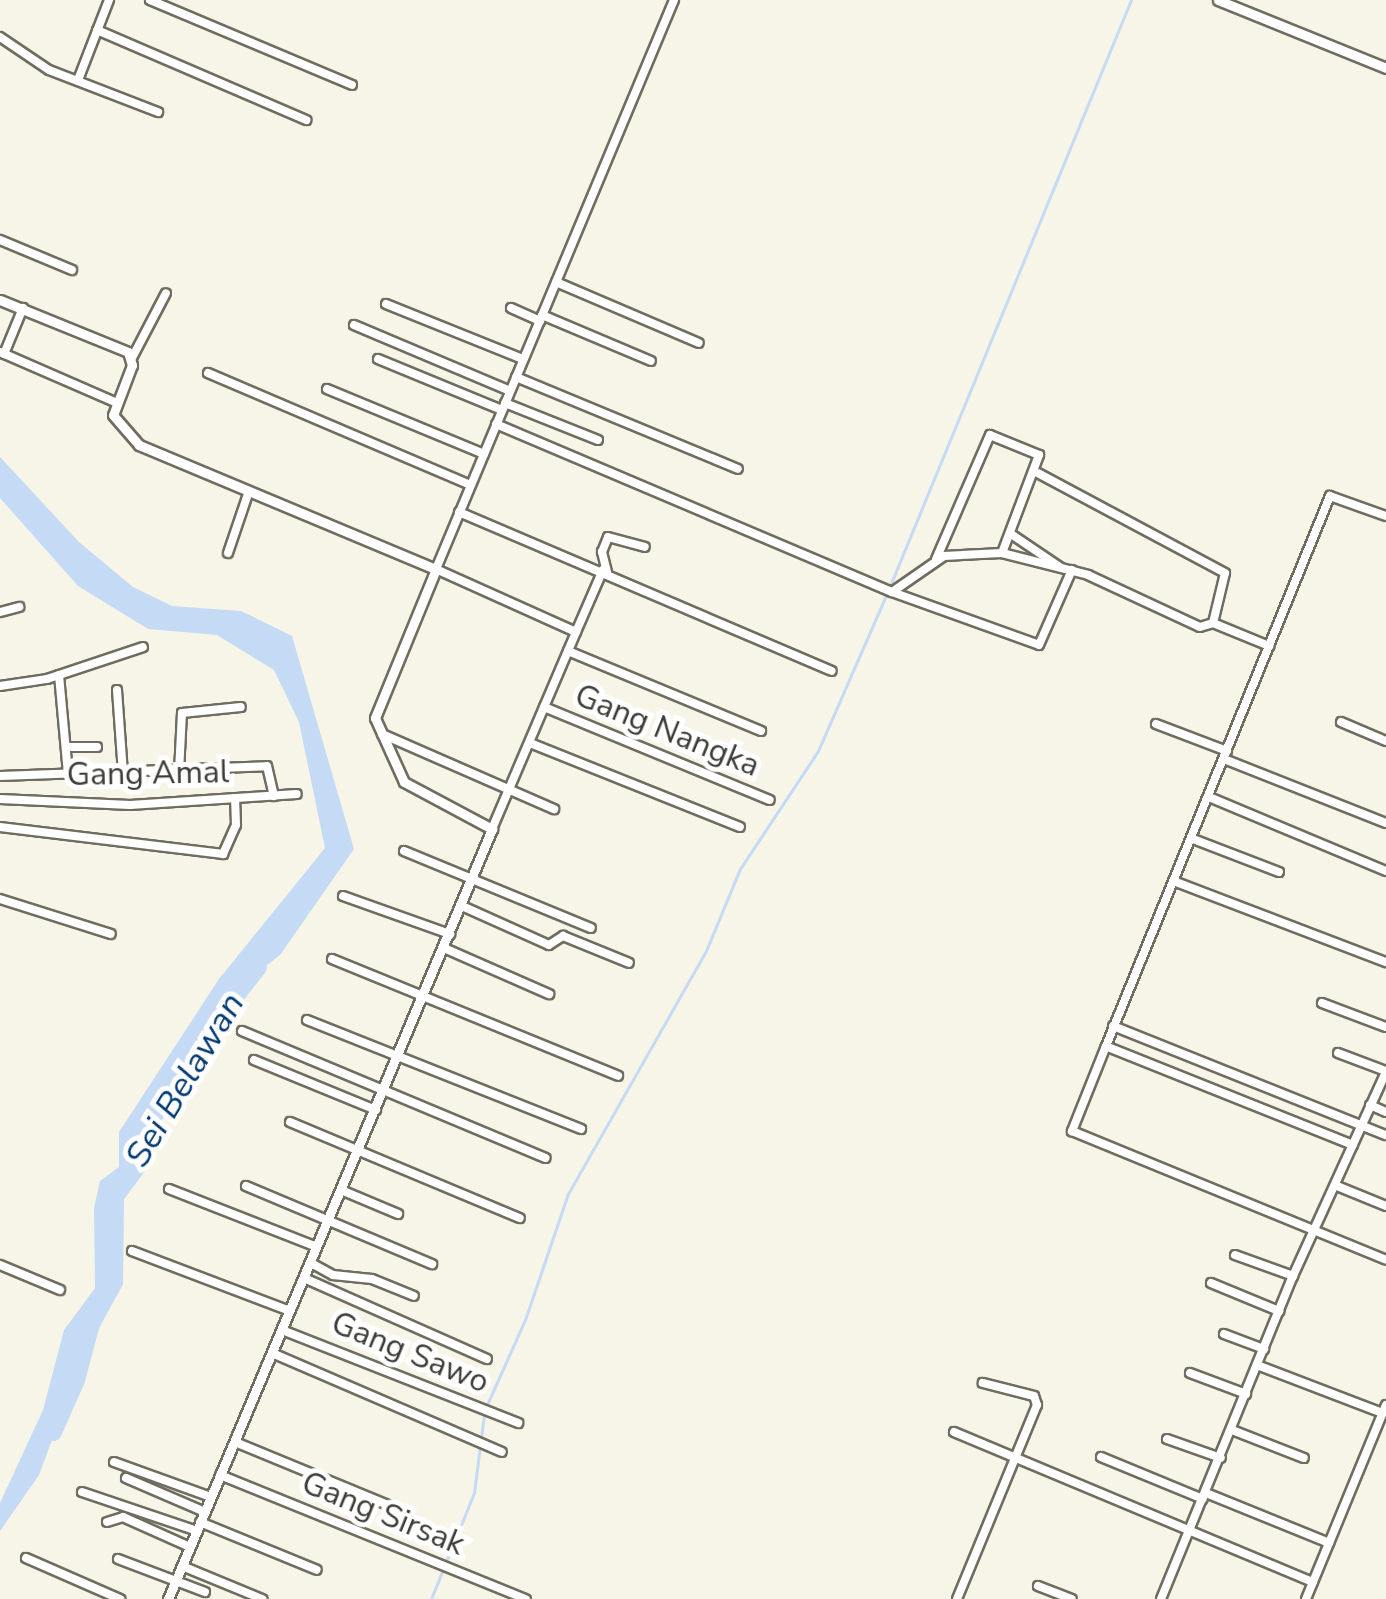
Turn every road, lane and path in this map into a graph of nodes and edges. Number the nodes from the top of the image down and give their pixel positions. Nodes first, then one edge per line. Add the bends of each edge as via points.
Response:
1 (109, 0) edge
2 (150, 0) edge
3 (674, 0) edge
4 (1218, 0) edge
5 (96, 30) junction
6 (0, 37) edge
7 (1386, 68) edge
8 (78, 80) junction
9 (352, 85) dead end
10 (158, 112) dead end
11 (306, 120) dead end
12 (0, 240) edge
13 (72, 270) dead end
14 (556, 282) junction
15 (166, 293) dead end
16 (0, 300) edge
17 (386, 304) dead end
18 (23, 308) junction
19 (511, 308) dead end
20 (541, 318) junction
21 (354, 325) dead end
22 (698, 342) dead end
23 (2, 353) edge
24 (132, 358) junction
25 (378, 359) dead end
26 (524, 360) junction
27 (651, 361) dead end
28 (208, 373) dead end
29 (516, 377) junction
30 (326, 389) dead end
31 (510, 391) junction
32 (115, 402) junction
33 (504, 406) junction
34 (496, 424) junction
35 (598, 440) dead end
36 (484, 454) junction
37 (738, 469) dead end
38 (1038, 472) junction
39 (470, 486) junction
40 (248, 494) junction
41 (459, 512) junction
42 (1386, 516) edge
43 (1011, 534) junction
44 (645, 547) dead end
45 (228, 553) dead end
46 (1002, 553) junction
47 (936, 560) junction
48 (1060, 567) junction
49 (436, 568) junction
50 (1072, 570) junction
51 (605, 571) junction
52 (890, 591) junction
53 (20, 607) dead end
54 (0, 612) edge
55 (1213, 623) junction
56 (576, 632) junction
57 (1270, 646) junction
58 (143, 647) dead end
59 (568, 651) junction
60 (832, 670) dead end
61 (59, 675) junction
62 (0, 686) edge
63 (117, 690) dead end
64 (242, 707) dead end
65 (544, 707) junction
66 (1341, 722) dead end
67 (1156, 724) dead end
68 (761, 731) dead end
69 (382, 734) junction
70 (1386, 740) edge
71 (530, 743) junction
72 (97, 746) dead end
73 (66, 747) junction
74 (1226, 755) junction
75 (179, 772) junction
76 (68, 774) junction
77 (123, 774) junction
78 (0, 776) edge
79 (510, 791) junction
80 (296, 794) dead end
81 (274, 796) junction
82 (1209, 797) junction
83 (235, 798) junction
84 (0, 799) edge
85 (770, 800) dead end
86 (554, 809) dead end
87 (1386, 823) edge
88 (740, 827) dead end
89 (0, 828) edge
90 (492, 829) junction
91 (1193, 839) junction
92 (404, 852) dead end
93 (1386, 871) edge
94 (1279, 872) dead end
95 (474, 880) junction
96 (1176, 882) junction
97 (344, 896) dead end
98 (0, 899) edge
99 (462, 906) junction
100 (591, 928) dead end
101 (111, 934) dead end
102 (450, 934) junction
103 (444, 948) junction
104 (332, 959) dead end
105 (1386, 962) edge
106 (629, 963) dead end
107 (550, 994) dead end
108 (424, 997) junction
109 (1322, 1003) dead end
110 (307, 1020) dead end
111 (1113, 1026) junction
112 (1386, 1027) edge
113 (242, 1031) dead end
114 (1106, 1046) junction
115 (1338, 1054) dead end
116 (398, 1057) junction
117 (254, 1060) dead end
118 (1386, 1071) edge
119 (618, 1076) dead end
120 (385, 1087) junction
121 (1370, 1105) junction
122 (376, 1110) junction
123 (1386, 1112) edge
124 (290, 1122) dead end
125 (1362, 1125) junction
126 (581, 1129) dead end
127 (1386, 1136) edge
128 (1353, 1144) junction
129 (358, 1152) junction
130 (546, 1158) dead end
131 (246, 1186) dead end
132 (1337, 1186) junction
133 (169, 1190) dead end
134 (342, 1190) junction
135 (1386, 1206) edge
136 (398, 1214) dead end
137 (330, 1218) junction
138 (520, 1218) dead end
139 (1316, 1235) junction
140 (318, 1247) junction
141 (132, 1252) dead end
142 (1235, 1255) dead end
143 (1386, 1260) edge
144 (311, 1263) junction
145 (432, 1264) dead end
146 (0, 1265) edge
147 (1292, 1276) junction
148 (304, 1278) junction
149 (1211, 1283) dead end
150 (60, 1290) dead end
151 (414, 1296) dead end
152 (290, 1310) junction
153 (1279, 1311) junction
154 (282, 1330) junction
155 (1224, 1334) dead end
156 (1264, 1349) junction
157 (272, 1353) junction
158 (487, 1359) dead end
159 (1257, 1365) junction
160 (1190, 1374) dead end
161 (983, 1383) dead end
162 (1246, 1394) junction
163 (1384, 1409) edge
164 (518, 1423) dead end
165 (1232, 1430) junction
166 (954, 1432) dead end
167 (1166, 1439) dead end
168 (234, 1442) junction
169 (502, 1452) dead end
170 (1014, 1458) junction
171 (1100, 1458) dead end
172 (1220, 1458) junction
173 (1304, 1458) dead end
174 (114, 1462) dead end
175 (220, 1475) junction
176 (126, 1478) dead end
177 (82, 1492) dead end
178 (1204, 1496) junction
179 (211, 1497) junction
180 (390, 1506) dead end
181 (108, 1522) dead end
182 (201, 1522) junction
183 (1190, 1531) junction
184 (1329, 1543) junction
185 (190, 1546) junction
186 (26, 1558) dead end
187 (118, 1559) dead end
188 (182, 1566) junction
189 (316, 1570) dead end
190 (176, 1580) junction
191 (1313, 1582) junction
192 (1038, 1586) dead end
193 (205, 1592) dead end
194 (120, 1599) edge
195 (168, 1599) edge
196 (262, 1599) edge
197 (526, 1599) edge
198 (957, 1599) edge
199 (1072, 1599) edge
200 (1161, 1599) edge
201 (1306, 1599) edge

1 - 5 street
2 - 9 street
3 - 14 street
4 - 7 street
5 - 8 street
5 - 11 street
6 - 8 street via 38,64
8 - 10 street
12 - 13 street
14 - 20 street
14 - 22 street
15 - 24 street
16 - 18 street
17 - 26 street
18 - 23 street
18 - 24 street
19 - 20 street
20 - 26 street
20 - 27 street
21 - 31 street
23 - 32 street
24 - 32 street
25 - 33 street
26 - 29 street
28 - 39 street
29 - 31 street
29 - 37 street
30 - 36 street
31 - 33 street
32 - 40 street via 115,424 127,437
33 - 34 street
33 - 35 street
34 - 36 street
34 - 52 street
36 - 39 street
38 - 43 street
38 - 47 street via 1039,455 990,435
38 - 55 street via 1225,572
39 - 41 street
40 - 45 street
40 - 49 street
41 - 49 street
41 - 51 street
42 - 57 street via 1330,496
43 - 46 street
43 - 48 street
44 - 51 street via 608,538
46 - 47 street via 961,552
46 - 48 street
47 - 52 street
48 - 50 street
49 - 56 street
49 - 69 street via 374,708
50 - 52 street via 1039,646
50 - 55 street via 1200,626
51 - 56 street
51 - 60 street
53 - 54 street
55 - 57 street
56 - 59 street
57 - 74 street
58 - 61 street
59 - 65 street
59 - 68 street
61 - 62 street
61 - 73 street
63 - 77 street
64 - 75 street via 182,714
65 - 71 street
65 - 85 street, Gang Nangka
66 - 70 street
67 - 74 street
69 - 79 street
69 - 90 street via 404,782
71 - 79 street
71 - 88 street
72 - 73 street
73 - 76 street
74 - 82 street
74 - 87 street
75 - 77 street
75 - 81 street via 267,766
76 - 77 street
76 - 78 street
79 - 86 street
79 - 90 street
80 - 81 street, Gang Amal
81 - 83 street, Gang Amal
82 - 91 street
82 - 93 street
83 - 84 street, Gang Amal via 130,805
83 - 89 street via 236,825 223,854
90 - 95 street
91 - 94 street
91 - 96 street
92 - 95 street
95 - 99 street
95 - 100 street
96 - 105 street
96 - 111 street
97 - 102 street
98 - 101 street
99 - 102 street
99 - 106 street via 549,945 563,936
102 - 103 street
103 - 107 street
103 - 108 street
104 - 108 street
108 - 116 street
108 - 119 street
109 - 112 street
110 - 116 street
111 - 114 street
111 - 125 street
113 - 120 street
114 - 128 street
114 - 139 street via 1072,1131
115 - 118 street
116 - 120 street
116 - 126 street
117 - 122 street
118 - 121 street
120 - 122 street
120 - 130 street
121 - 123 street
121 - 125 street
122 - 129 street
124 - 129 street
125 - 127 street
125 - 128 street
128 - 132 street
129 - 134 street
129 - 138 street
131 - 137 street
132 - 135 street
132 - 139 street
133 - 140 street
134 - 136 street
134 - 137 street
137 - 140 street
137 - 145 street
139 - 143 street
139 - 147 street
140 - 144 street
141 - 152 street
142 - 147 street
144 - 148 street
144 - 151 street
146 - 150 street
147 - 153 street
148 - 152 street
148 - 158 street
149 - 153 street
152 - 154 street
153 - 156 street
154 - 157 street
154 - 164 street, Gang Sawo
155 - 156 street
156 - 159 street
157 - 168 street
157 - 169 street
159 - 162 street
159 - 163 street
160 - 162 street
161 - 170 street via 1037,1400
162 - 165 street
163 - 184 street
165 - 172 street
165 - 173 street
166 - 170 street
167 - 172 street
168 - 175 street
168 - 180 street
170 - 183 street
170 - 198 street
171 - 178 street
172 - 178 street
174 - 179 street
175 - 179 street
175 - 197 street, Gang Sirsak
176 - 182 street
177 - 182 street
178 - 183 street
178 - 184 street
179 - 182 street
181 - 185 street via 123,1517
182 - 185 street
182 - 189 street
183 - 191 street
183 - 200 street
184 - 191 street
185 - 188 street
186 - 194 street
187 - 190 street
188 - 190 street
188 - 196 street
190 - 193 street
190 - 195 street
191 - 201 street
192 - 199 street

